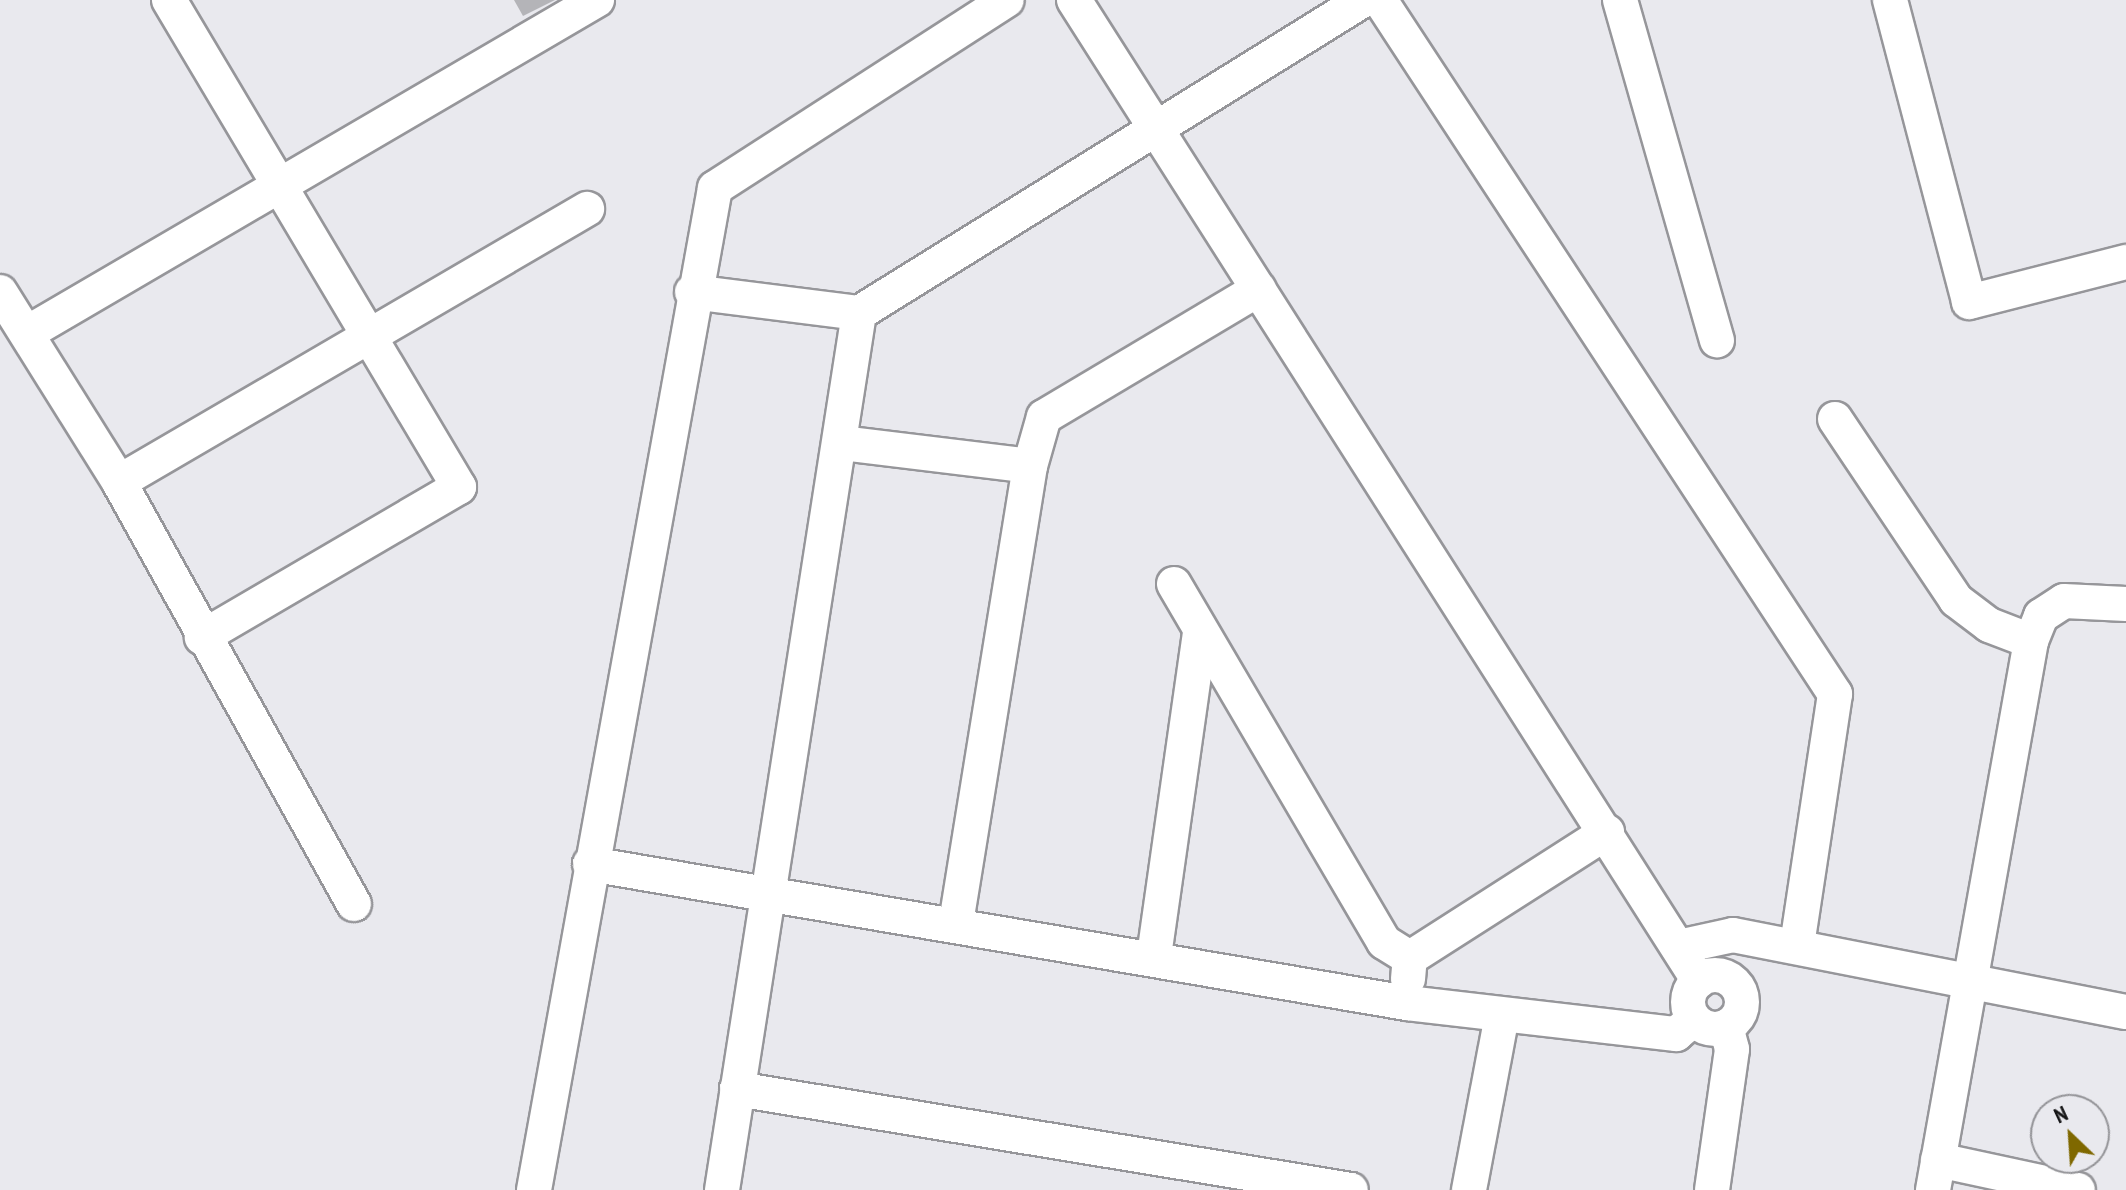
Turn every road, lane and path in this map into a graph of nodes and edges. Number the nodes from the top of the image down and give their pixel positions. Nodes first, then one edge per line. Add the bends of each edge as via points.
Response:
1 (169, 0) edge
2 (597, 0) edge
3 (1007, 0) edge
4 (1074, 0) edge
5 (1363, 0) edge
6 (1380, 0) edge
7 (1620, 0) edge
8 (1890, 0) edge
9 (1156, 128) junction
10 (281, 180) junction
11 (587, 209) dead end
12 (2126, 262) edge
13 (1259, 289) junction
14 (0, 292) edge
15 (692, 292) junction
16 (859, 313) junction
17 (29, 332) junction
18 (371, 336) junction
19 (1717, 340) dead end
20 (1835, 419) dead end
21 (841, 443) junction
22 (1030, 466) junction
23 (119, 482) junction
24 (1174, 584) dead end
25 (2126, 604) edge
26 (1200, 633) junction
27 (202, 637) junction
28 (2031, 641) junction
29 (1607, 832) junction
30 (590, 864) junction
31 (771, 895) junction
32 (354, 904) dead end
33 (956, 925) junction
34 (1797, 944) junction
35 (1678, 947) junction
36 (1154, 956) junction
37 (1410, 958) junction
38 (1971, 977) junction
39 (1699, 981) junction
40 (1407, 1003) junction
41 (2126, 1012) edge
42 (1502, 1016) junction
43 (1710, 1023) junction
44 (737, 1089) junction
45 (1936, 1175) edge
46 (534, 1190) edge
47 (722, 1190) edge
48 (1351, 1190) edge
49 (1469, 1190) edge
50 (1712, 1190) edge
51 (2078, 1190) edge

1 - 10 street
2 - 10 street
3 - 15 street via 715,188
4 - 9 street
5 - 9 street
6 - 34 street via 1835,694
7 - 19 street
8 - 12 street via 1969,302
9 - 13 street
9 - 16 street
10 - 17 street
10 - 18 street
11 - 18 street
13 - 22 street via 1044,417
13 - 29 street
14 - 17 street
15 - 16 street
15 - 30 street via 641,619
16 - 21 street
17 - 23 street
18 - 23 street
18 - 27 street via 459,487
20 - 28 street via 1956,600 1989,625
21 - 22 street
21 - 31 street
22 - 33 street
23 - 27 street
24 - 26 street
25 - 28 street via 2064,601 2041,616
26 - 36 street
26 - 37 street via 1384,942
27 - 32 street
28 - 38 street
29 - 35 street
29 - 37 street
30 - 31 street
30 - 46 street
31 - 33 street
31 - 44 street
33 - 36 street
34 - 35 street via 1714,934
34 - 38 street
35 - 39 street
36 - 40 street
37 - 40 street
38 - 41 street
38 - 45 street
39 - 43 street via 1688,999
39 - 43 street via 1712,975 1735,983 1742,1008
40 - 42 street
42 - 43 street via 1676,1034
42 - 49 street
43 - 50 street via 1732,1049
44 - 47 street
44 - 48 street
45 - 51 street

